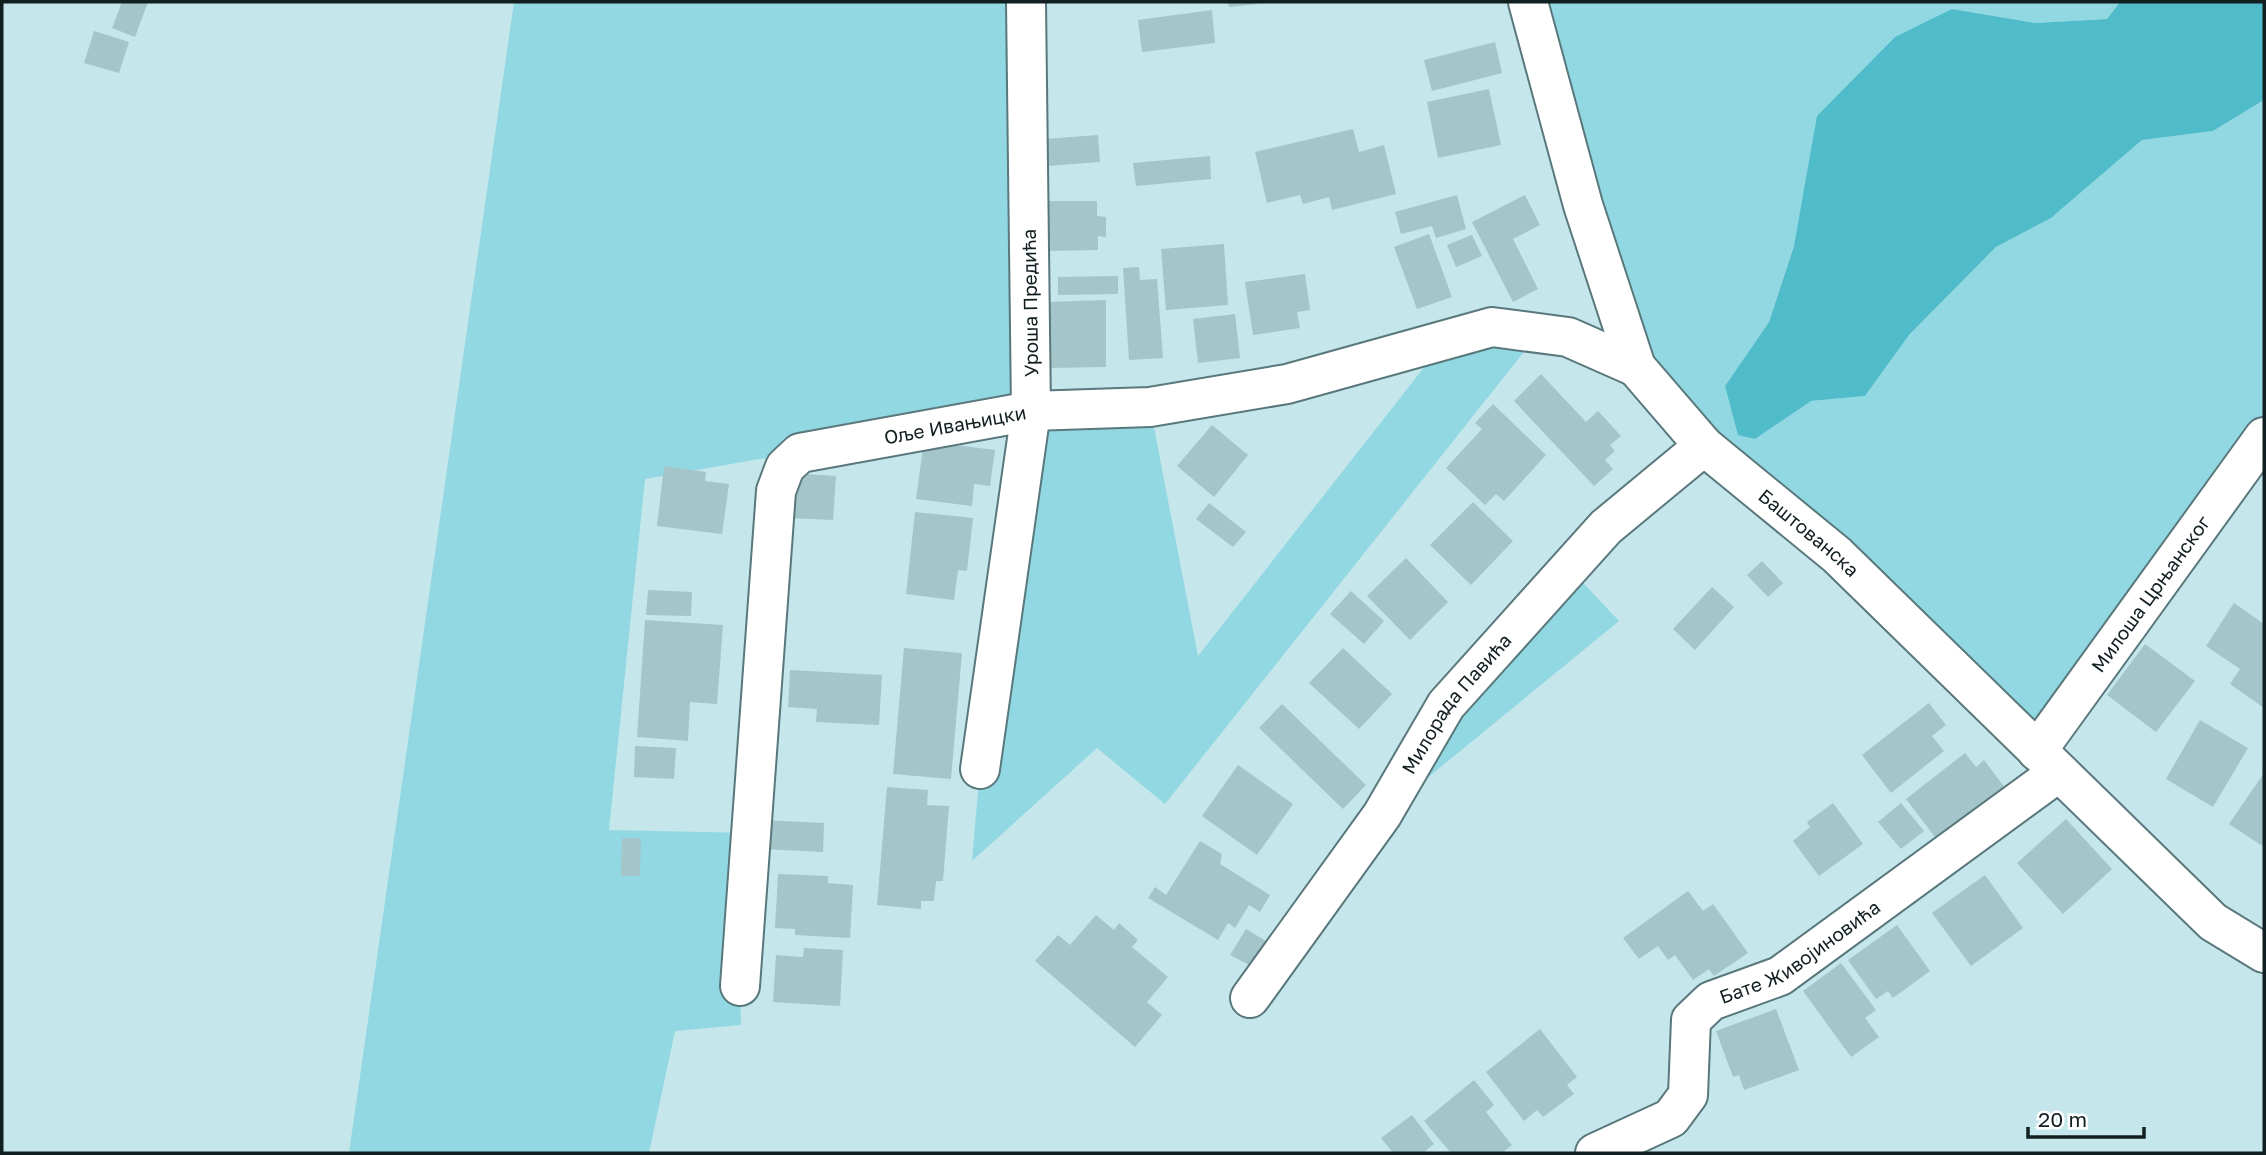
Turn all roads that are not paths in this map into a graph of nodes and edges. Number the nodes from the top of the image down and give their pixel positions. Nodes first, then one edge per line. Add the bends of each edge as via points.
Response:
1 (1026, 2) edge
2 (1528, 2) edge
3 (1636, 367) junction
4 (1031, 411) junction
5 (2264, 437) edge
6 (1704, 446) junction
7 (2048, 762) junction
8 (980, 769) dead end
9 (2264, 953) edge
10 (740, 986) dead end
11 (1251, 998) dead end
12 (1595, 1153) edge

1 - 4 street, Уроша Предића
2 - 3 street, Баштованска via 1583,205
3 - 4 street, Оље Ивањицки via 1568,337 1492,327 1287,384 1150,407
3 - 6 street, Баштованска
4 - 8 street, Уроша Предића
4 - 10 street, Оље Ивањицки via 800,453 785,467 776,491
5 - 7 street, Милоша Црњанског
6 - 7 street, Баштованска via 1836,555
6 - 11 street, Милорада Павића via 1606,527 1446,705 1382,815
7 - 9 street, Баштованска via 2213,922
7 - 12 street, Бате Живојиновића via 1780,976 1711,1001 1691,1020 1688,1095 1671,1118

